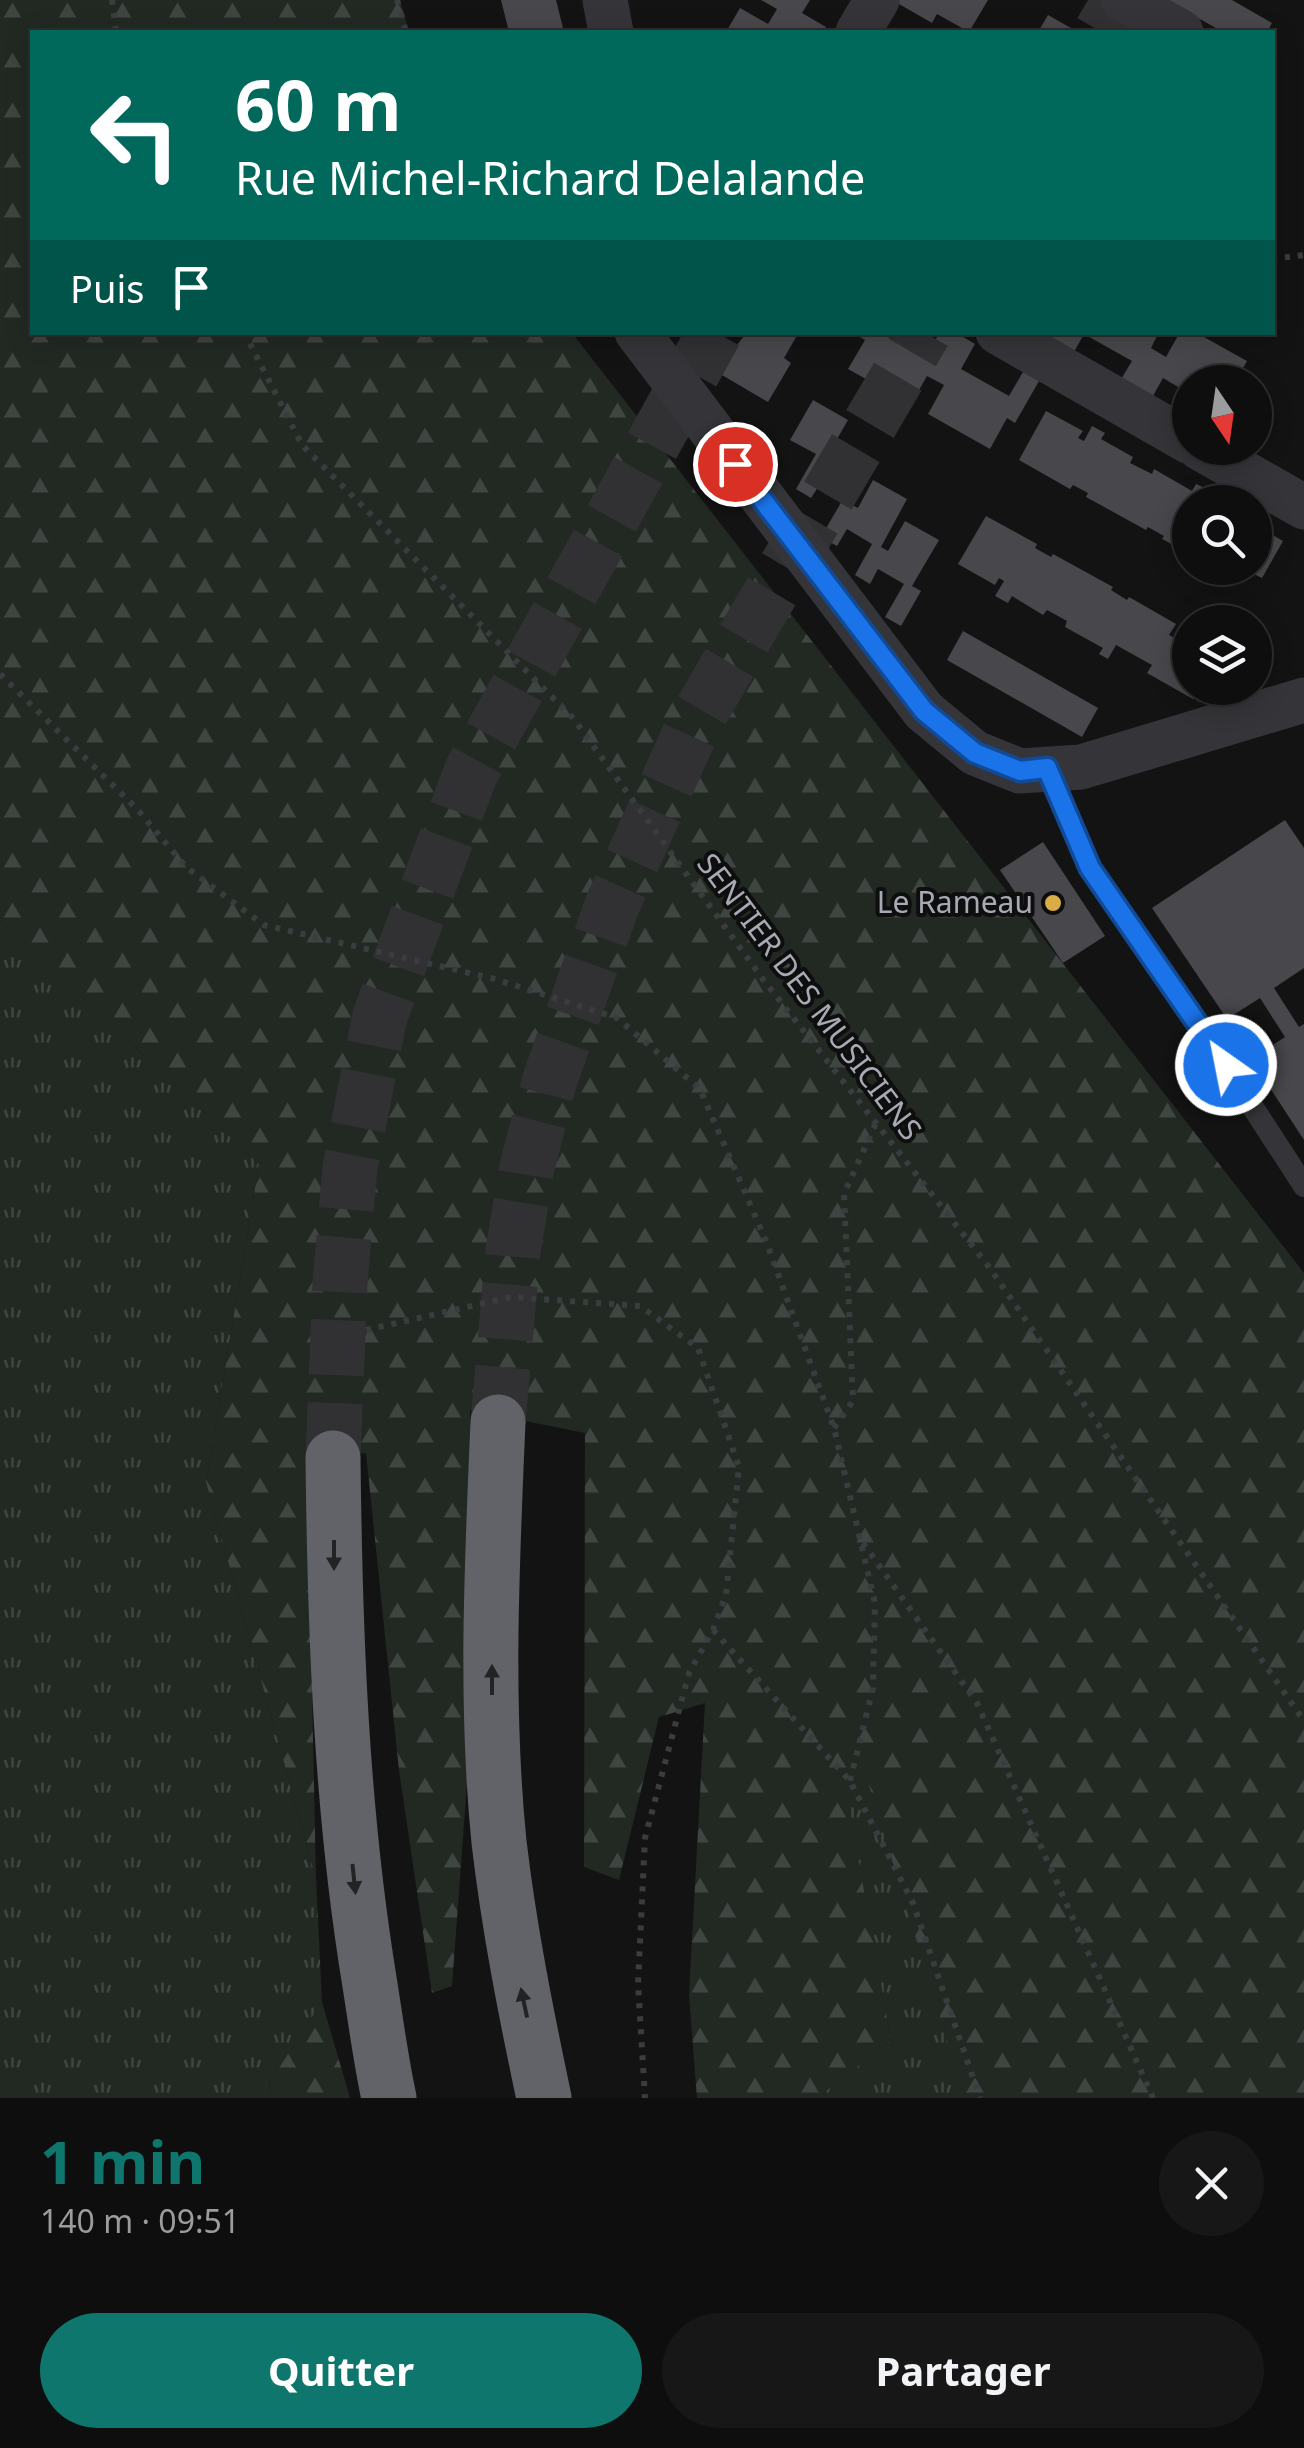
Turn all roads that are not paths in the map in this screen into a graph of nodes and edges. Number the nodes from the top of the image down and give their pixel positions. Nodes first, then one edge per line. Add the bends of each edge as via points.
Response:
1 (605, 0) edge
2 (877, 0) edge
3 (1124, 0) edge
4 (612, 30) edge
5 (859, 30) edge
6 (1176, 30) edge
7 (644, 335) edge
8 (1003, 335) edge
9 (675, 352) edge
10 (1172, 432) edge
11 (1230, 465) edge
12 (1304, 507) edge
13 (1304, 700) edge
14 (1047, 768) junction
15 (1304, 1186) edge
16 (498, 1422) tunnel mouth
17 (334, 1458) tunnel mouth
18 (390, 2098) edge
19 (544, 2098) edge

1 - 4 street
2 - 5 street
3 - 6 street
7 - 9 street
8 - 10 street
9 - 14 street via 924,711 975,753 1020,771
11 - 12 street
13 - 14 street via 1082,766
14 - 15 lane via 1090,868
19 -> 16 highway via 499,1841 492,1720
17 -> 18 highway via 342,1767 357,1906

